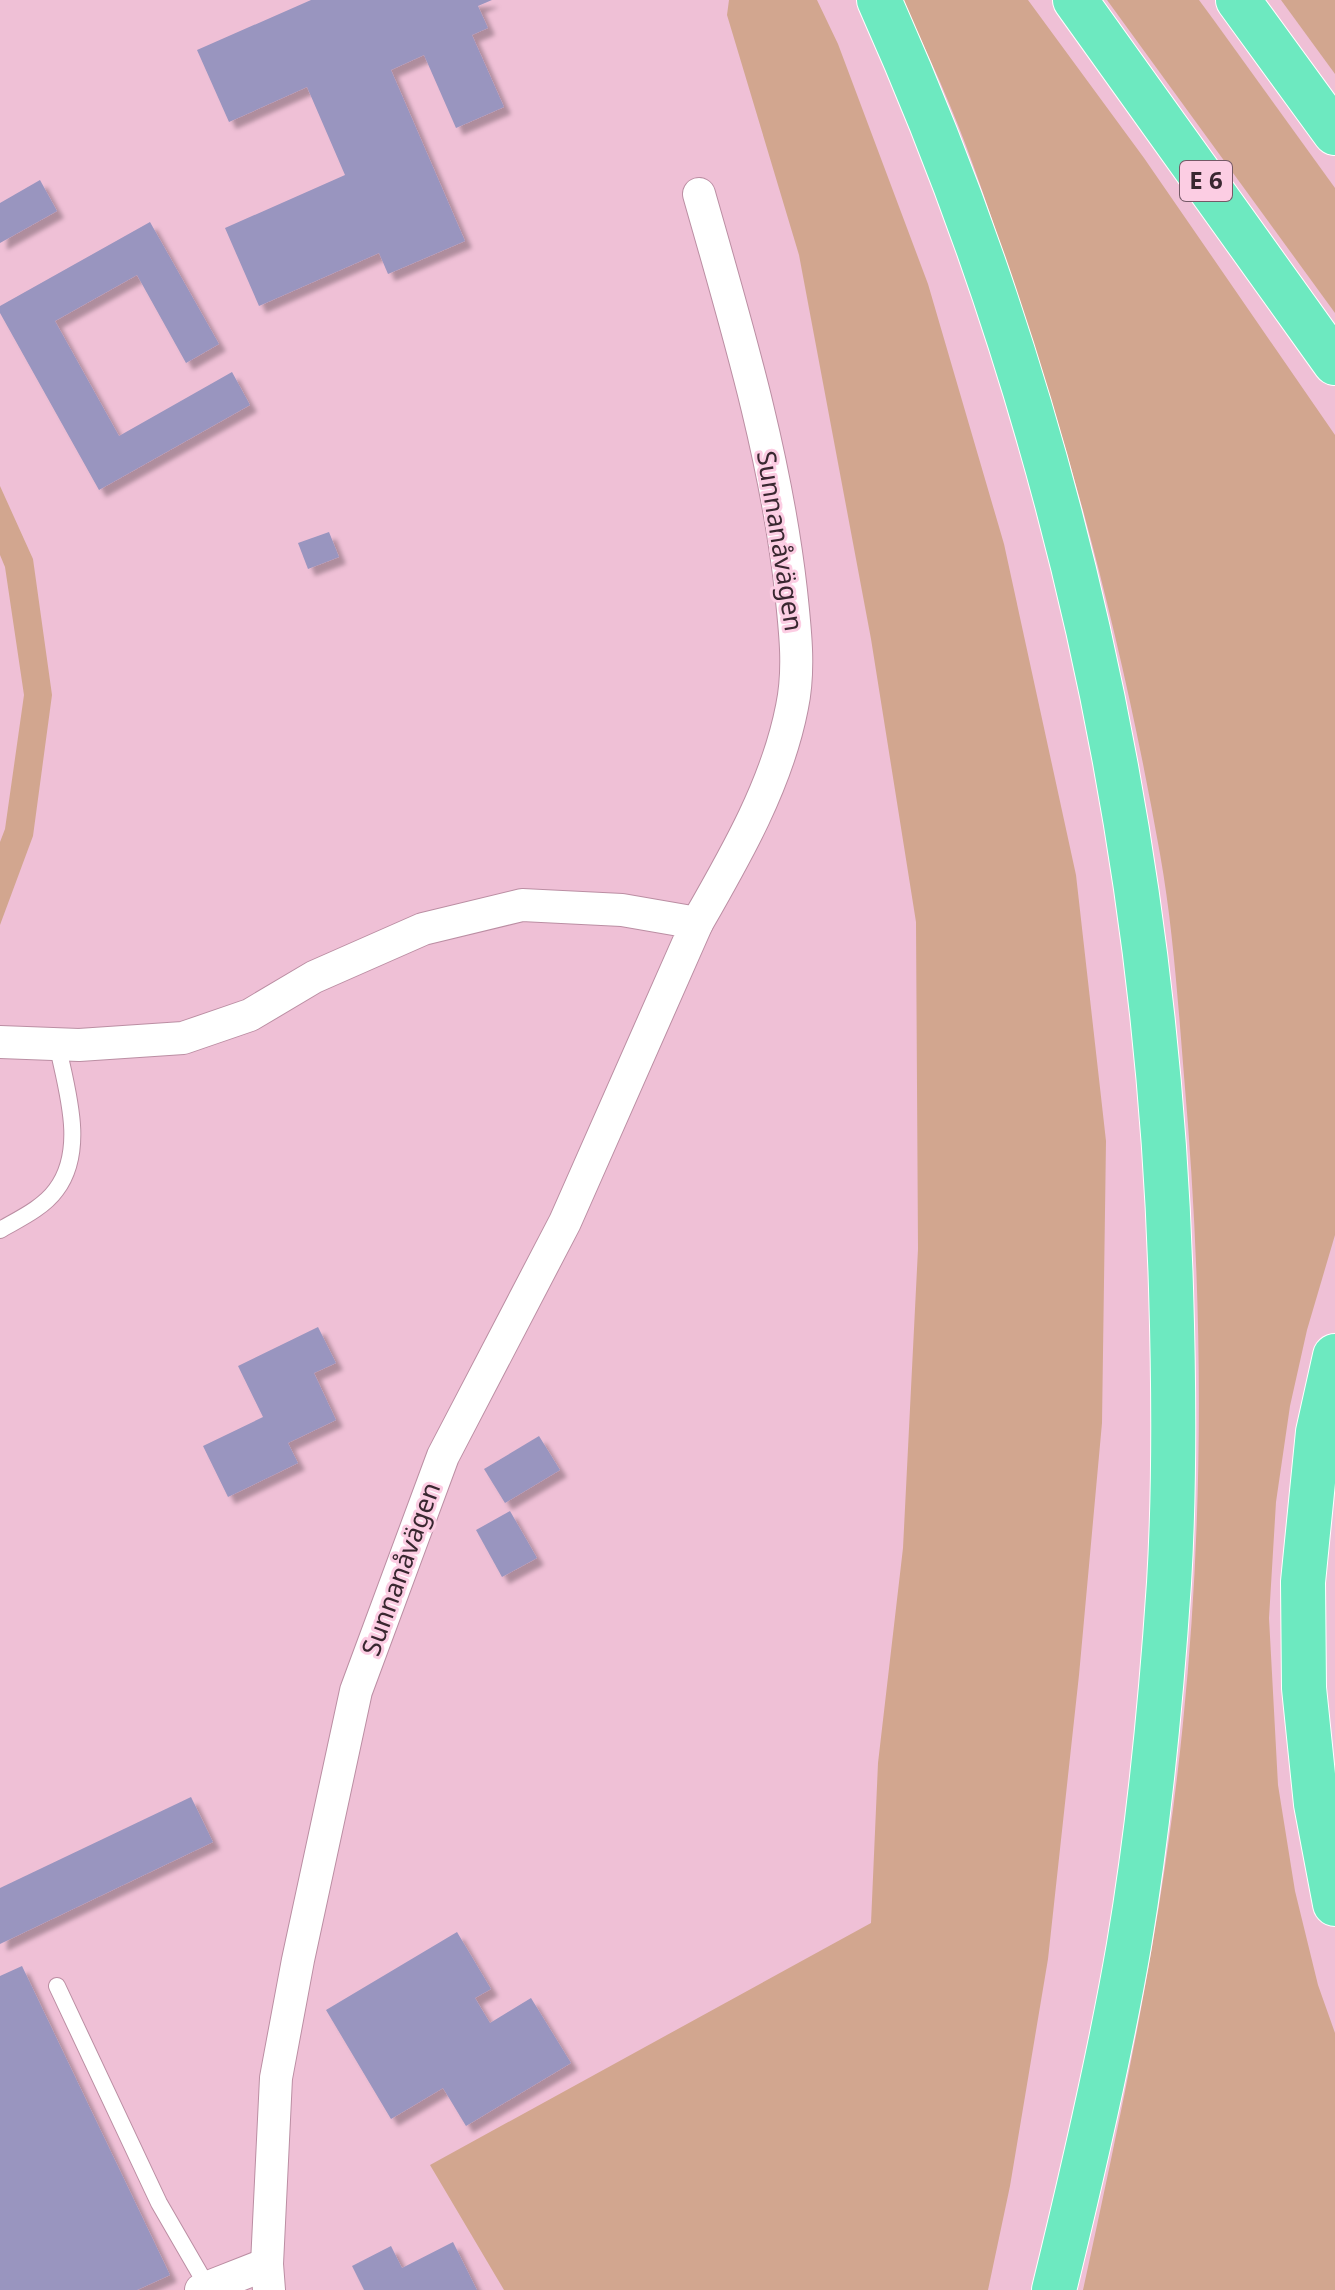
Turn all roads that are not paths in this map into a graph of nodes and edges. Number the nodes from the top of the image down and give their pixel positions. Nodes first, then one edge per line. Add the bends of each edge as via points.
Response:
1 (879, 0) edge
2 (1075, 0) edge
3 (1238, 0) edge
4 (1335, 133) edge
5 (699, 194) dead end
6 (1335, 363) edge
7 (697, 923) junction
8 (0, 1042) edge
9 (57, 1043) junction
10 (0, 1230) edge
11 (1335, 1356) edge
12 (1335, 1904) edge
13 (57, 1986) dead end
14 (268, 2277) edge
15 (204, 2288) edge
16 (1054, 2290) edge

1 - 16 highway via 979,253 1034,420 1082,600 1126,819 1153,1014 1168,1194 1174,1402 1169,1579 1154,1759 1127,1957 1098,2110
2 - 6 highway, E 6
3 - 4 highway
5 - 7 street, Sunnanåvägen via 760,418 786,543 796,640 793,705 773,776
7 - 9 street via 622,910 522,905 423,929 314,977 250,1015 183,1038
7 - 14 street, Sunnanåvägen via 565,1222 443,1456 356,1691 276,2078
8 - 9 street
9 - 10 lane via 70,1112 67,1170 41,1205
11 - 12 highway via 1318,1432 1303,1582 1304,1688 1316,1804
13 - 15 lane
14 - 15 street, Sunnanåvägen

